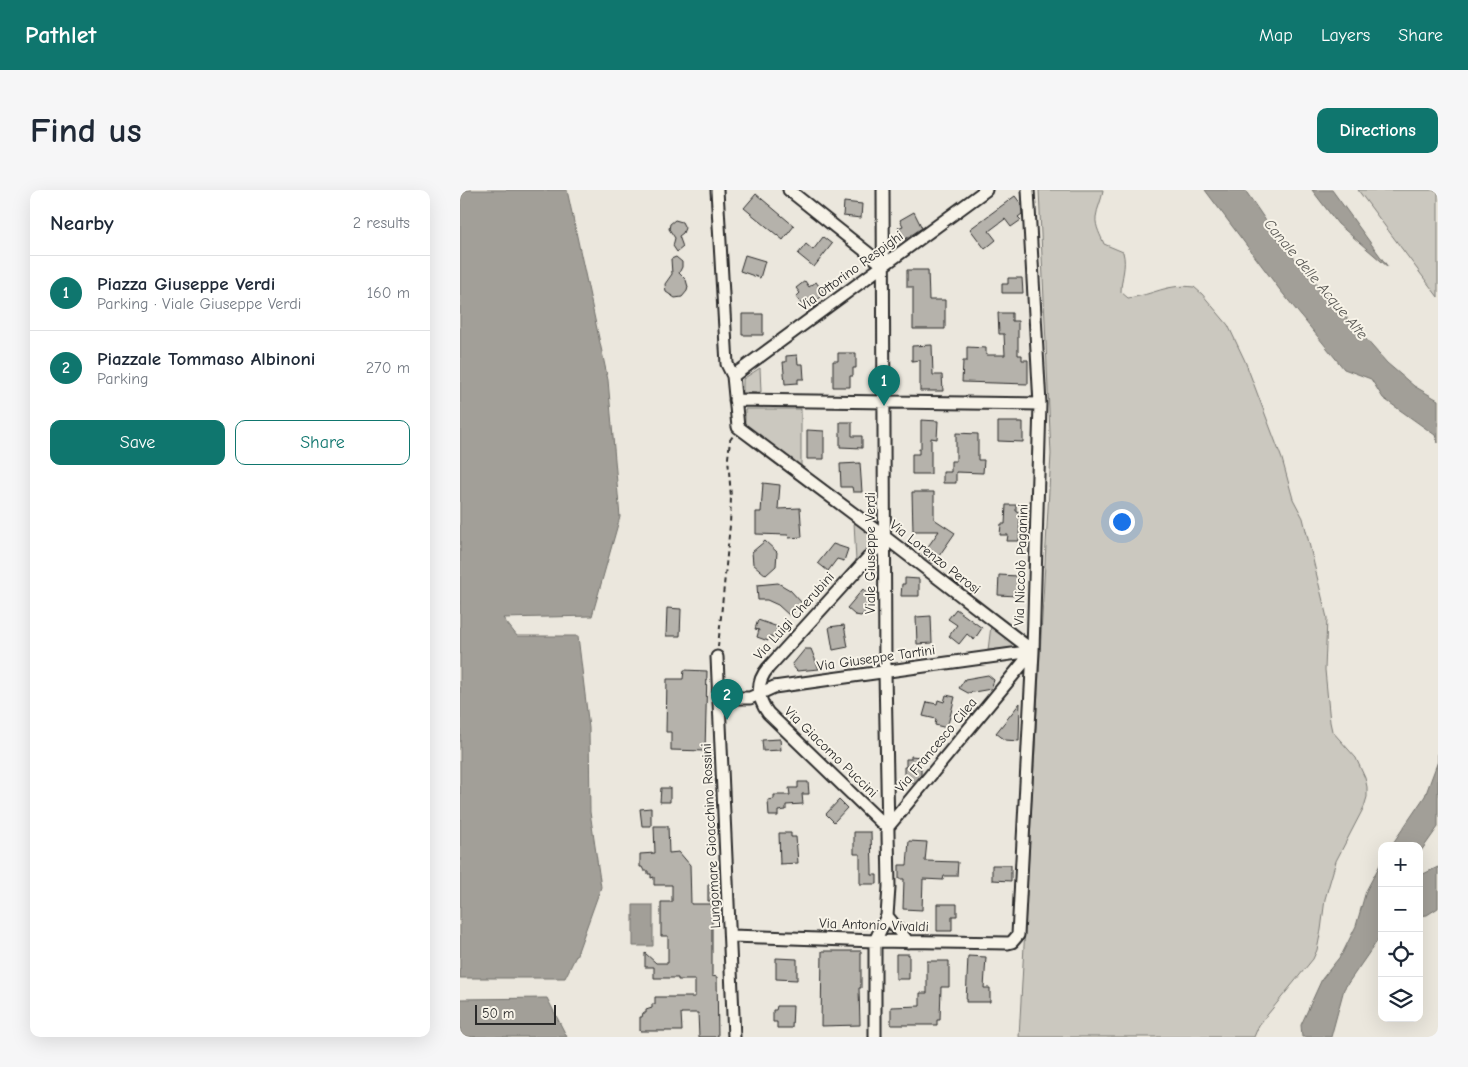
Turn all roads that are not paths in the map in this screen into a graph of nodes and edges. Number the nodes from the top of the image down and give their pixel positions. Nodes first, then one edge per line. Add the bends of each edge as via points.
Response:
1 (717, 190) edge
2 (789, 190) edge
3 (883, 190) edge
4 (986, 190) edge
5 (1028, 190) edge
6 (883, 265) junction
7 (734, 376) junction
8 (735, 400) junction
9 (885, 402) junction
10 (1040, 404) junction
11 (886, 538) junction
12 (1033, 651) junction
13 (717, 657) road end
14 (885, 672) junction
15 (760, 694) junction
16 (719, 698) junction
17 (887, 828) junction
18 (887, 916) junction
19 (731, 936) junction
20 (1016, 940) joint
21 (875, 941) junction
22 (908, 942) junction
23 (734, 1037) edge
24 (875, 1037) edge

1 - 7 street via 727,364
2 - 6 street
3 - 6 street, Viale Giuseppe Verdi
4 - 6 street, Via Ottorino Respighi
5 - 10 street, Via Niccolò Paganini
6 - 7 street, Via Ottorino Respighi
6 - 9 street, Viale Giuseppe Verdi
7 - 8 street
8 - 9 street
8 - 11 street, Via Lorenzo Perosi via 738,427
9 - 10 street
9 - 11 street, Viale Giuseppe Verdi
10 - 12 street, Via Niccolò Paganini
11 - 12 street, Via Lorenzo Perosi
11 - 14 street, Viale Giuseppe Verdi
11 - 15 street, Via Luigi Cherubini via 764,672
12 - 14 street, Via Giuseppe Tartini
12 - 17 street, Via Francesco Cilea
12 - 20 street, Via Niccolò Paganini via 1020,930
13 - 16 street, Lungomare Gioacchino Rossini
14 - 15 street, Via Giuseppe Tartini via 774,687
14 - 17 street, Viale Giuseppe Verdi
15 - 16 street, Via Giuseppe Tartini via 750,698
15 - 17 street, Via Giacomo Puccini via 768,713
16 - 19 street, Lungomare Gioacchino Rossini
17 - 18 street, Viale Giuseppe Verdi
18 - 21 street
18 - 22 street
19 - 21 street, Via Antonio Vivaldi
19 - 23 street, Lungomare Gioacchino Rossini
20 - 22 street, Via Antonio Vivaldi via 1008,943
21 - 22 street, Via Antonio Vivaldi
21 - 24 street

